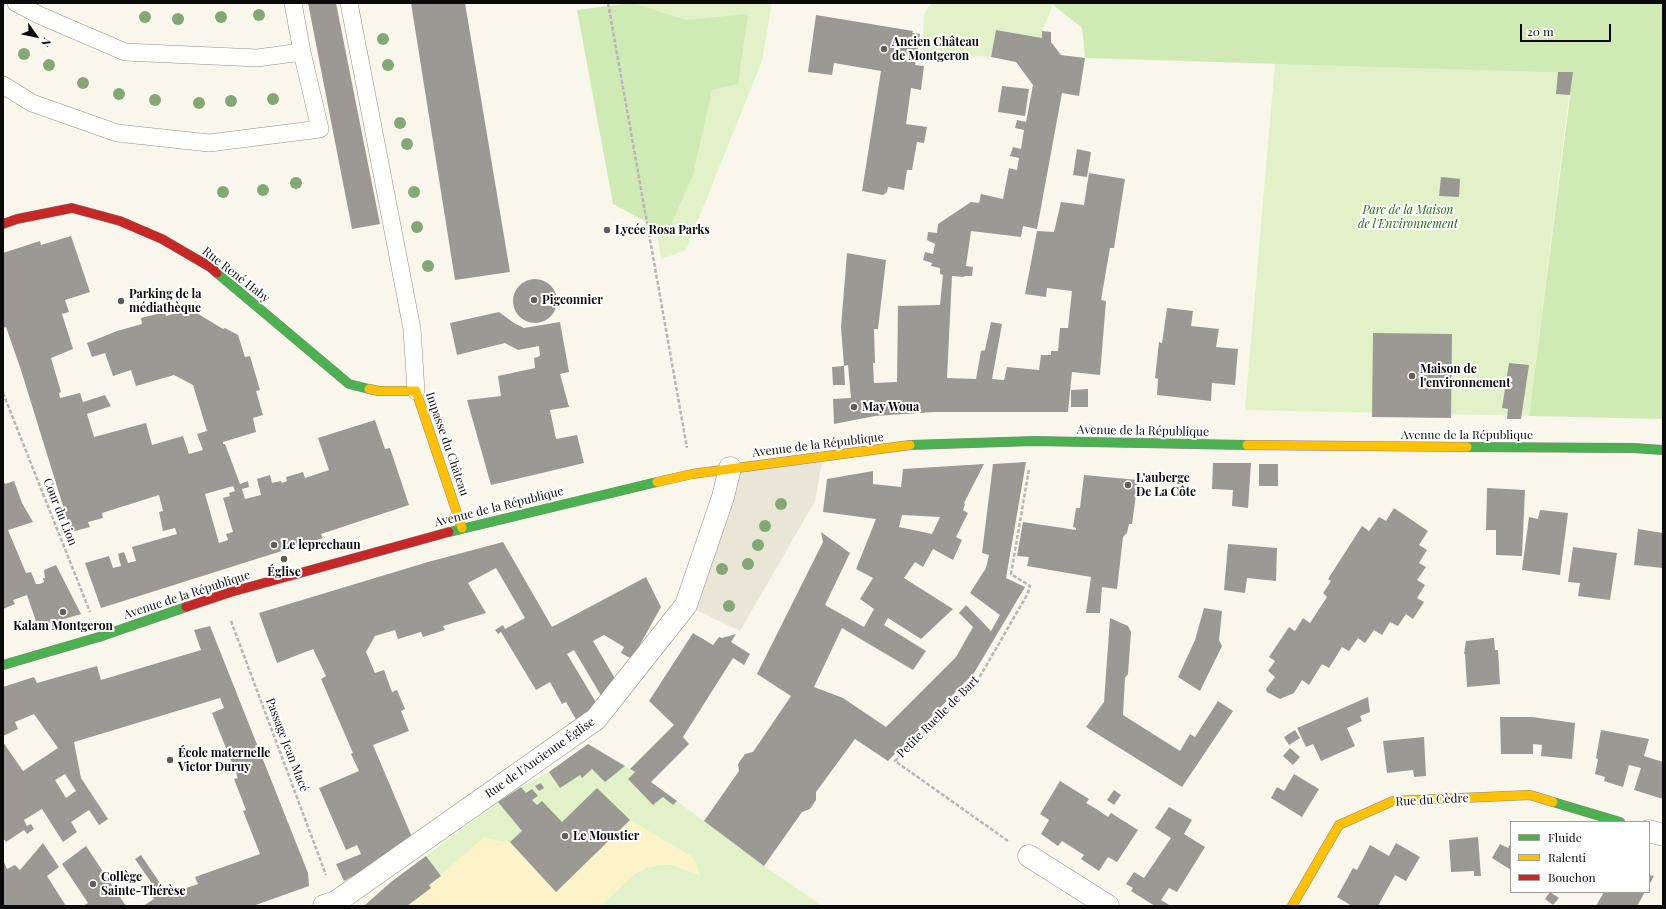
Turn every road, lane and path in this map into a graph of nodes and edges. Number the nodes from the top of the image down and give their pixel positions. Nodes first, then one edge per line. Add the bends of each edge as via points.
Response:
1 (16, 3) edge
2 (293, 3) edge
3 (349, 3) edge
4 (608, 3) edge
5 (302, 52) junction
6 (3, 85) edge
7 (3, 224) edge
8 (416, 391) junction
9 (3, 393) edge
10 (1034, 441) junction
11 (1663, 450) edge
12 (730, 468) junction
13 (692, 474) junction
14 (462, 528) junction
15 (220, 595) junction
16 (99, 637) junction
17 (3, 665) edge
18 (1617, 821) edge
19 (1650, 831) edge
20 (1663, 835) edge
21 (1030, 856) joint
22 (334, 905) edge
23 (1108, 906) edge
24 (1292, 906) edge

1 - 5 lane via 125,52 257,58
2 - 5 lane
3 - 8 lane via 412,329
4 - 13 path
5 - 6 lane via 320,129 209,143 117,133 32,103
7 - 8 main road, Rue René Haby via 72,208 120,221 162,239 210,267 349,384 379,391
8 - 14 main road, Impasse du Château
9 - 16 path, Cour du Lion
10 - 11 main road, Avenue de la République
10 - 12 main road, Avenue de la République via 908,445
10 - 21 path, Petite Ruelle de Bart via 1011,574 1030,586 1027,595 979,678 895,761
12 - 13 main road, Avenue de la République
12 - 22 street, Rue de l'Ancienne Église via 723,497 686,605 596,719
13 - 14 main road, Avenue de la République
14 - 15 main road, Avenue de la République
15 - 16 main road, Avenue de la République
15 - 22 path, Passage Jean Macé
16 - 17 main road, Avenue de la République
18 - 24 main road, Rue du Cèdre via 1530,796 1393,801 1339,825
19 - 20 street
21 - 23 street

